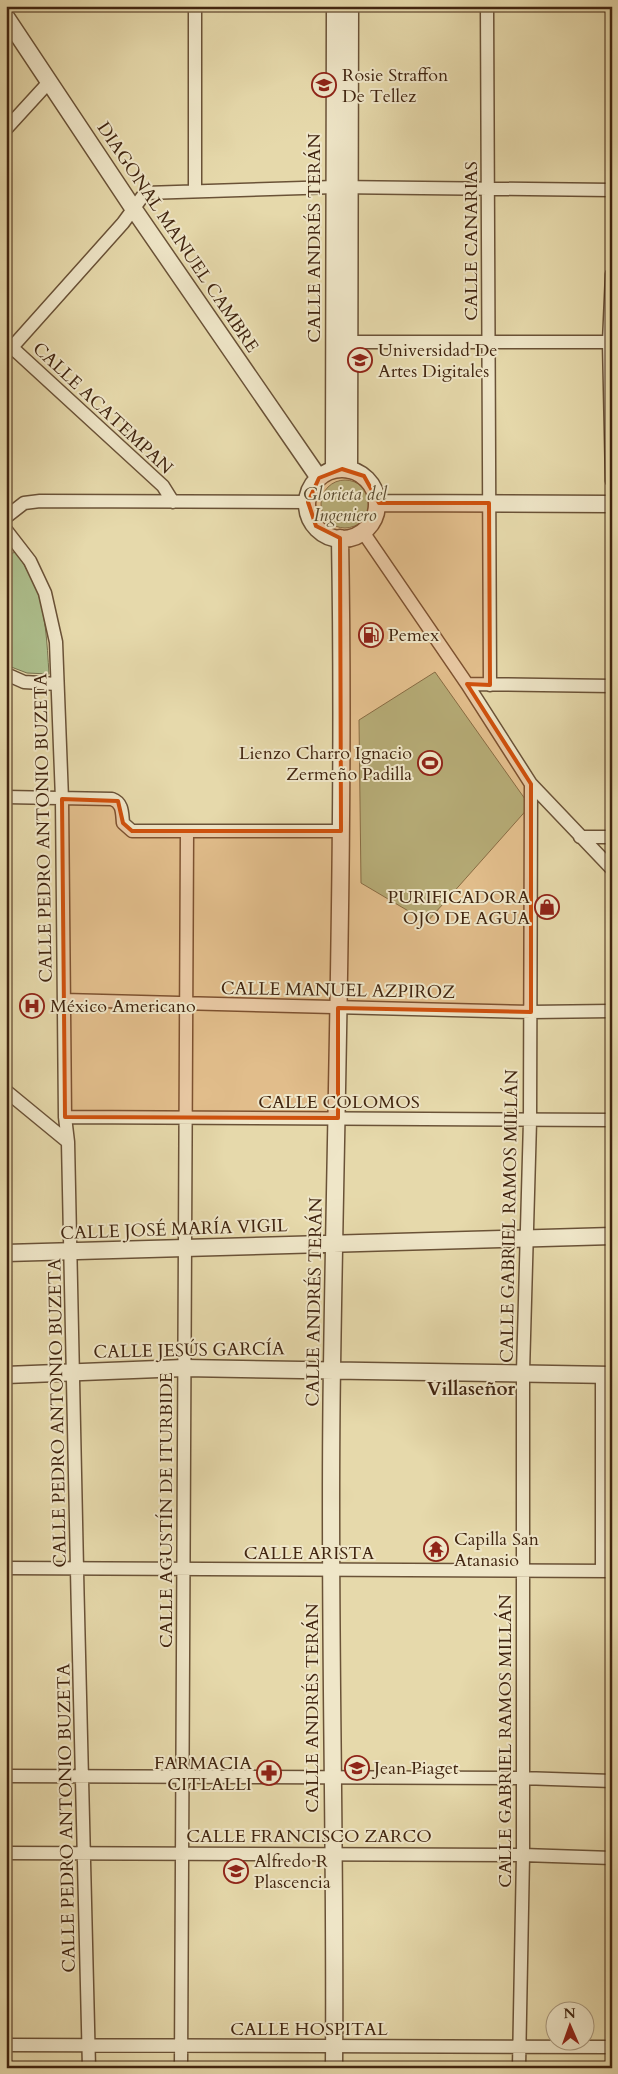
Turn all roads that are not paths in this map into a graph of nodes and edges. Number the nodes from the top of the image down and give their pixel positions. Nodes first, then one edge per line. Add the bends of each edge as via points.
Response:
1 (196, 6) edge
2 (335, 6) edge
3 (350, 6) edge
4 (487, 6) edge
5 (6, 17) edge
6 (49, 82) junction
7 (6, 129) edge
8 (342, 187) junction
9 (488, 189) junction
10 (612, 190) edge
11 (196, 191) junction
12 (133, 208) junction
13 (612, 274) edge
14 (342, 342) junction
15 (489, 342) junction
16 (610, 342) edge
17 (8, 347) edge
18 (342, 470) junction
19 (319, 478) junction
20 (612, 481) edge
21 (173, 502) junction
22 (308, 502) junction
23 (377, 503) junction
24 (489, 503) junction
25 (612, 504) edge
26 (6, 517) edge
27 (6, 530) edge
28 (362, 532) junction
29 (340, 538) junction
30 (6, 674) edge
31 (57, 684) junction
32 (467, 684) junction
33 (490, 685) junction
34 (612, 686) edge
35 (531, 784) junction
36 (6, 797) edge
37 (62, 799) junction
38 (341, 831) junction
39 (187, 832) junction
40 (612, 837) edge
41 (580, 838) junction
42 (612, 869) edge
43 (64, 1000) junction
44 (186, 1004) junction
45 (338, 1008) junction
46 (612, 1011) edge
47 (531, 1012) junction
48 (6, 1091) edge
49 (65, 1117) junction
50 (338, 1118) junction
51 (186, 1119) junction
52 (612, 1120) edge
53 (530, 1121) junction
54 (68, 1142) junction
55 (612, 1236) edge
56 (526, 1240) junction
57 (335, 1244) junction
58 (185, 1248) junction
59 (70, 1252) junction
60 (6, 1253) edge
61 (184, 1368) junction
62 (332, 1369) junction
63 (523, 1372) junction
64 (72, 1373) junction
65 (607, 1375) edge
66 (6, 1376) edge
67 (6, 1568) edge
68 (78, 1569) junction
69 (184, 1571) junction
70 (331, 1571) junction
71 (522, 1571) junction
72 (607, 1571) edge
73 (6, 1776) edge
74 (182, 1776) junction
75 (82, 1777) junction
76 (521, 1778) junction
77 (333, 1779) junction
78 (612, 1781) edge
79 (182, 1852) junction
80 (6, 1854) edge
81 (84, 1854) junction
82 (334, 1854) junction
83 (522, 1854) junction
84 (612, 1858) edge
85 (88, 2044) junction
86 (6, 2045) edge
87 (181, 2046) junction
88 (334, 2046) junction
89 (519, 2047) junction
90 (612, 2047) edge
91 (89, 2068) edge
92 (181, 2068) edge
93 (334, 2068) edge
94 (519, 2068) edge

1 - 11 street
2 - 8 street, CALLE ANDRÉS TERÁN
3 - 8 street, CALLE ANDRÉS TERÁN
4 - 9 street, CALLE CANARIAS
5 - 6 street, DIAGONAL MANUEL CAMBRE
6 - 7 street
6 - 12 street, DIAGONAL MANUEL CAMBRE
8 - 9 street
8 - 11 street
8 - 14 street, CALLE ANDRÉS TERÁN
9 - 10 street
9 - 15 street, CALLE CANARIAS
11 - 12 street via 145,193
12 - 17 street via 123,223
12 - 19 street, DIAGONAL MANUEL CAMBRE
13 - 16 street
14 - 15 street
14 - 18 street, CALLE ANDRÉS TERÁN
15 - 16 street
15 - 24 street, CALLE CANARIAS
16 - 20 street
17 - 21 street, CALLE ACATEMPAN via 163,486
18 - 19 street
18 - 23 street via 364,476 370,482
19 - 22 street via 311,488
21 - 22 street
21 - 26 street via 30,502 16,507
22 - 29 street via 316,526 322,532
23 - 24 street
23 - 28 street via 373,519
24 - 25 street
24 - 33 street, CALLE CANARIAS
27 - 31 street, CALLE PEDRO ANTONIO BUZETA via 30,561 45,593 54,626
28 - 29 street
28 - 32 street
29 - 38 street, CALLE ANDRÉS TERÁN
30 - 31 street via 24,682
31 - 37 street, CALLE PEDRO ANTONIO BUZETA
32 - 33 street
32 - 35 street
33 - 34 street
35 - 41 street
35 - 47 street, CALLE GABRIEL RAMOS MILLÁN
36 - 37 street
37 - 39 street via 118,801 123,823 132,831
37 - 43 street, CALLE PEDRO ANTONIO BUZETA
38 - 39 street
38 - 45 street, CALLE ANDRÉS TERÁN
39 - 44 street, CALLE AGUSTÍN DE ITURBIDE
40 - 41 street
41 - 42 street
43 - 44 street, CALLE MANUEL AZPIROZ
43 - 49 street, CALLE PEDRO ANTONIO BUZETA
44 - 45 street, CALLE MANUEL AZPIROZ
44 - 51 street, CALLE AGUSTÍN DE ITURBIDE
45 - 47 street, CALLE MANUEL AZPIROZ
45 - 50 street, CALLE ANDRÉS TERÁN
46 - 47 street, CALLE MANUEL AZPIROZ
47 - 53 street, CALLE GABRIEL RAMOS MILLÁN
48 - 54 street
49 - 51 street, CALLE COLOMOS
49 - 54 street, CALLE PEDRO ANTONIO BUZETA
50 - 51 street, CALLE COLOMOS
50 - 53 street, CALLE COLOMOS
50 - 57 street, CALLE ANDRÉS TERÁN
51 - 58 street, CALLE AGUSTÍN DE ITURBIDE
52 - 53 street, CALLE COLOMOS
53 - 56 street, CALLE GABRIEL RAMOS MILLÁN
54 - 59 street, CALLE PEDRO ANTONIO BUZETA
55 - 56 street, CALLE JOSÉ MARÍA VIGIL
56 - 57 street, CALLE JOSÉ MARÍA VIGIL
56 - 63 street, CALLE GABRIEL RAMOS MILLÁN
57 - 58 street, CALLE JOSÉ MARÍA VIGIL
57 - 62 street, CALLE ANDRÉS TERÁN
58 - 59 street, CALLE JOSÉ MARÍA VIGIL
58 - 61 street, CALLE AGUSTÍN DE ITURBIDE
59 - 60 street, CALLE JOSÉ MARÍA VIGIL
59 - 64 street, CALLE PEDRO ANTONIO BUZETA
61 - 62 street, CALLE JESÚS GARCÍA
61 - 64 street, CALLE JESÚS GARCÍA
61 - 69 street, CALLE AGUSTÍN DE ITURBIDE
62 - 63 street, CALLE JESÚS GARCÍA
62 - 70 street, CALLE ANDRÉS TERÁN
63 - 65 street, CALLE JESÚS GARCÍA
63 - 71 street, CALLE GABRIEL RAMOS MILLÁN
64 - 66 street, CALLE JESÚS GARCÍA
64 - 68 street, CALLE PEDRO ANTONIO BUZETA
65 - 72 street
67 - 68 street, CALLE ARISTA
68 - 69 street, CALLE ARISTA
68 - 75 street, CALLE PEDRO ANTONIO BUZETA
69 - 70 street, CALLE ARISTA
69 - 74 street, CALLE AGUSTÍN DE ITURBIDE
70 - 71 street, CALLE ARISTA
70 - 77 street, CALLE ANDRÉS TERÁN
71 - 72 street, CALLE ARISTA
71 - 76 street, CALLE GABRIEL RAMOS MILLÁN
73 - 75 street
74 - 75 street
74 - 77 street
74 - 79 street, CALLE AGUSTÍN DE ITURBIDE
75 - 81 street, CALLE PEDRO ANTONIO BUZETA
76 - 77 street
76 - 78 street
76 - 83 street, CALLE GABRIEL RAMOS MILLÁN
77 - 82 street, CALLE ANDRÉS TERÁN
79 - 81 street, CALLE FRANCISCO ZARCO
79 - 82 street, CALLE FRANCISCO ZARCO
79 - 87 street, CALLE AGUSTÍN DE ITURBIDE
80 - 81 street, CALLE FRANCISCO ZARCO
81 - 85 street, CALLE PEDRO ANTONIO BUZETA
82 - 83 street, CALLE FRANCISCO ZARCO
82 - 88 street, CALLE ANDRÉS TERÁN
83 - 84 street, CALLE FRANCISCO ZARCO
83 - 89 street, CALLE GABRIEL RAMOS MILLÁN
85 - 86 street, CALLE HOSPITAL
85 - 87 street, CALLE HOSPITAL
85 - 91 street, CALLE PEDRO ANTONIO BUZETA
87 - 88 street, CALLE HOSPITAL
87 - 92 street, CALLE AGUSTÍN DE ITURBIDE
88 - 89 street, CALLE HOSPITAL
88 - 93 street, CALLE ANDRÉS TERÁN
89 - 90 street, CALLE HOSPITAL
89 - 94 street, CALLE GABRIEL RAMOS MILLÁN

